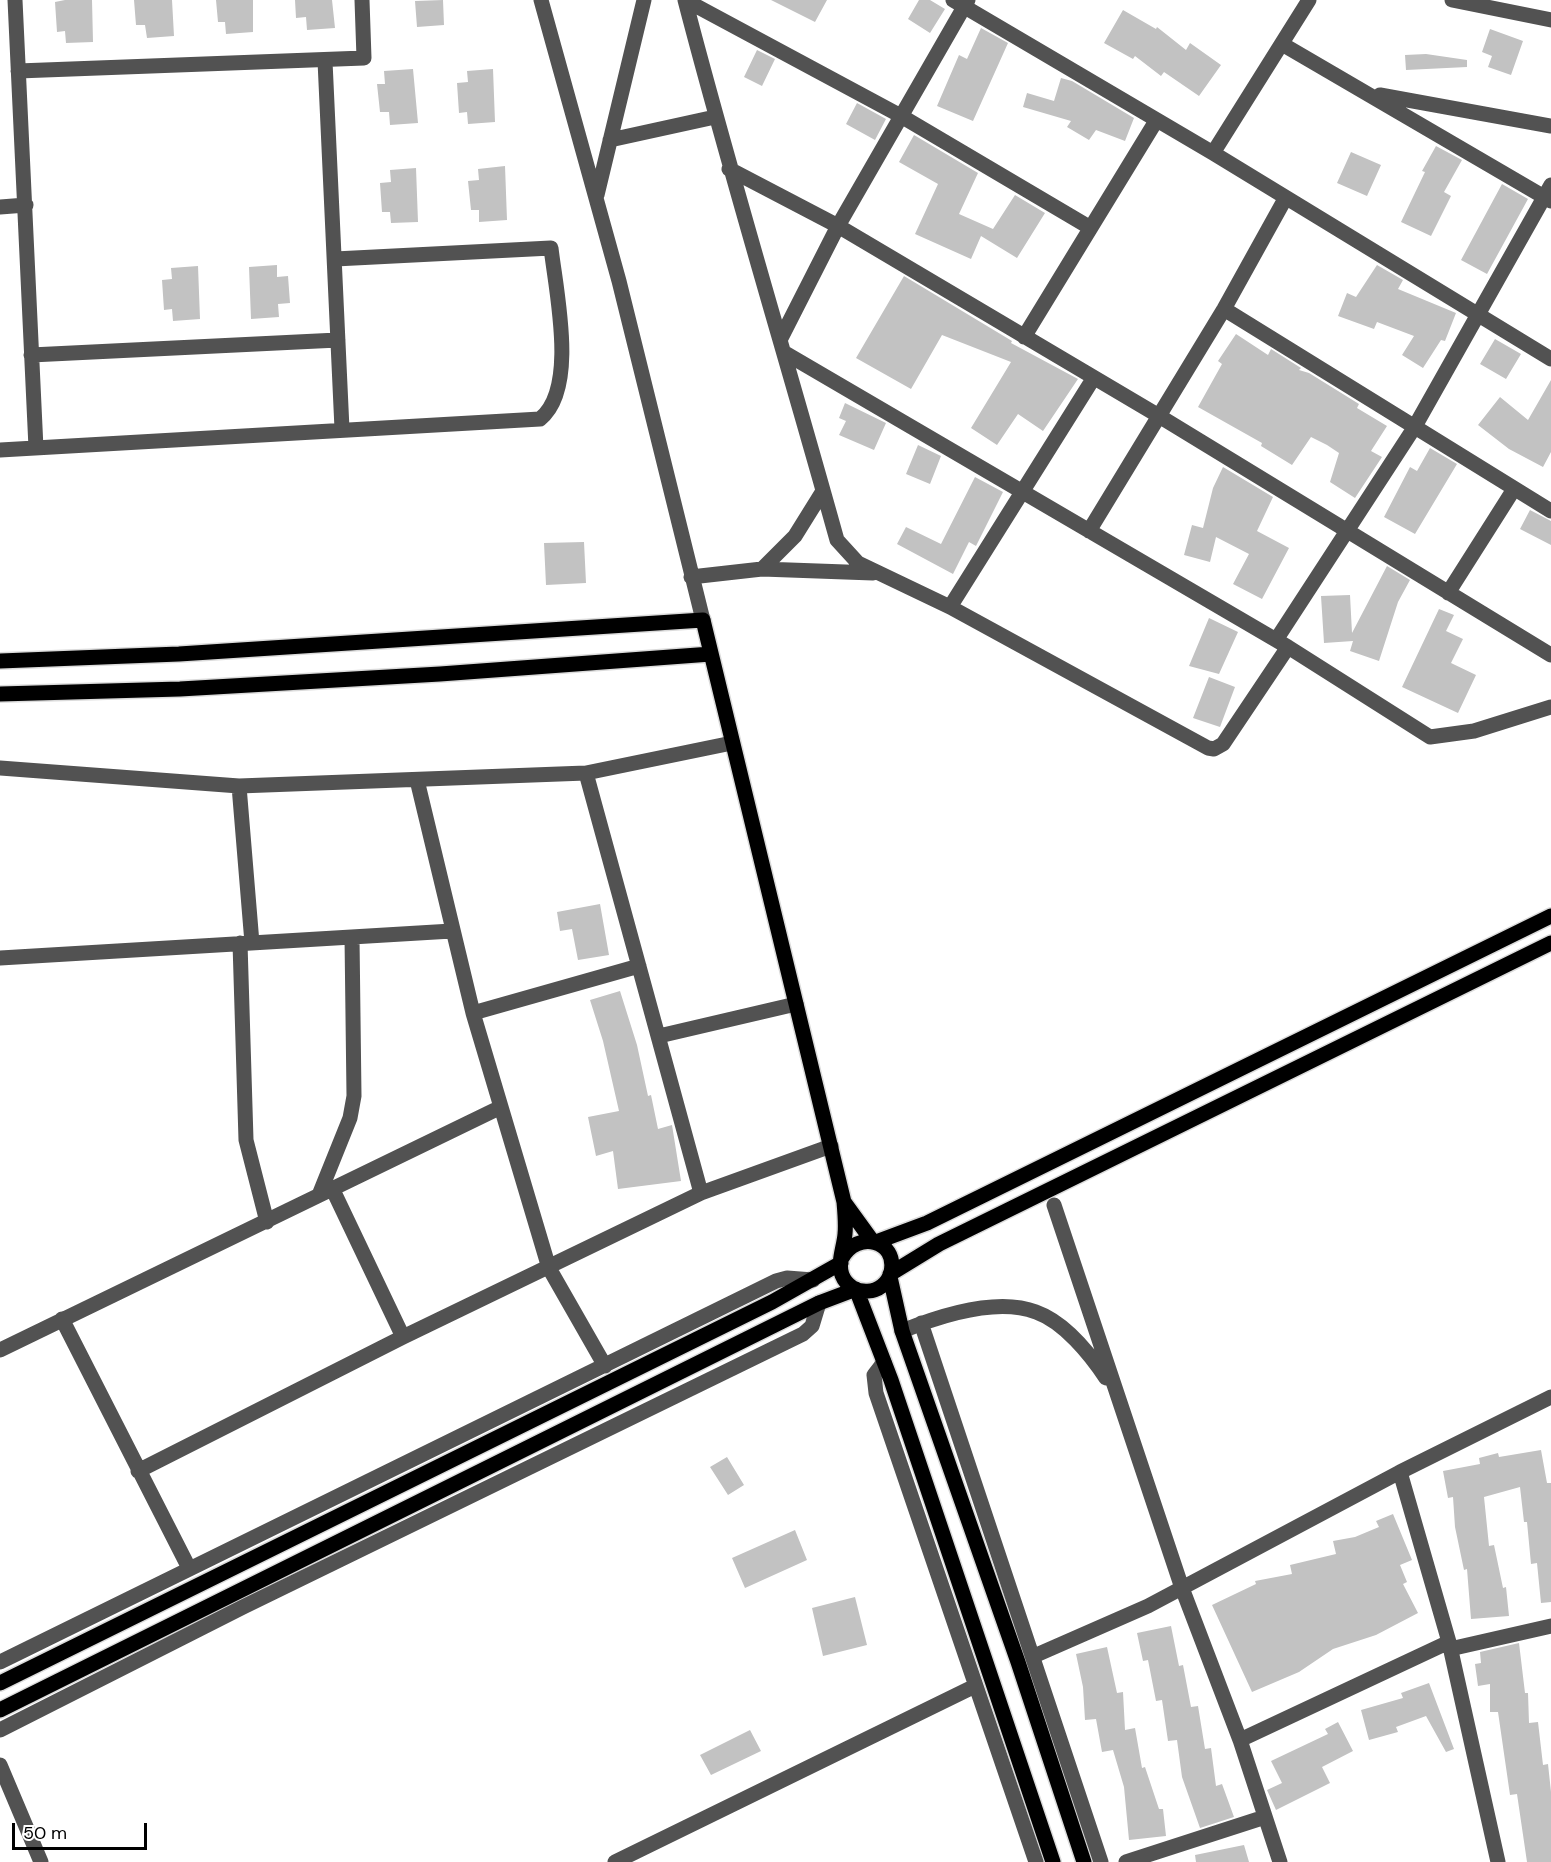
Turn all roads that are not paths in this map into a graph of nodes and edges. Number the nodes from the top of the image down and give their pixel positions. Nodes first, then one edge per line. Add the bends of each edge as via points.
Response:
1 (15, 0) edge
2 (362, 0) edge
3 (541, 0) edge
4 (644, 0) edge
5 (685, 0) edge
6 (1294, 0) edge
7 (1309, 0) edge
8 (1452, 0) edge
9 (961, 2) edge
10 (1295, 19) junction
11 (1551, 20) edge
12 (1282, 44) junction
13 (325, 60) junction
14 (18, 71) junction
15 (1369, 93) junction
16 (901, 116) junction
17 (715, 117) junction
18 (1156, 121) junction
19 (1551, 126) edge
20 (610, 140) junction
21 (1213, 153) junction
22 (729, 170) junction
23 (1549, 195) edge
24 (596, 198) junction
25 (1285, 199) junction
26 (26, 205) junction
27 (0, 207) edge
28 (838, 226) junction
29 (1089, 227) junction
30 (335, 259) junction
31 (1224, 309) junction
32 (1480, 315) junction
33 (1024, 337) junction
34 (338, 340) junction
35 (782, 346) junction
36 (31, 355) junction
37 (1551, 359) edge
38 (1093, 379) junction
39 (1159, 416) junction
40 (1414, 428) junction
41 (342, 429) junction
42 (36, 448) junction
43 (0, 450) edge
44 (1514, 489) junction
45 (823, 491) junction
46 (1023, 492) junction
47 (1551, 511) edge
48 (1089, 531) junction
49 (1347, 533) junction
50 (762, 569) junction
51 (878, 573) junction
52 (691, 577) junction
53 (1448, 593) junction
54 (950, 607) junction
55 (703, 620) junction
56 (1282, 644) junction
57 (711, 654) junction
58 (1551, 655) edge
59 (0, 661) edge
60 (0, 694) edge
61 (1551, 707) edge
62 (732, 743) junction
63 (0, 768) edge
64 (586, 773) junction
65 (417, 780) junction
66 (239, 786) junction
67 (1551, 916) edge
68 (452, 931) junction
69 (352, 937) junction
70 (246, 943) junction
71 (1551, 943) edge
72 (0, 958) edge
73 (639, 966) junction
74 (796, 1004) junction
75 (473, 1013) junction
76 (659, 1036) junction
77 (499, 1108) junction
78 (831, 1146) junction
79 (326, 1191) junction
80 (701, 1193) junction
81 (844, 1202) junction
82 (1054, 1205) dead end
83 (267, 1222) junction
84 (874, 1242) junction
85 (841, 1261) junction
86 (549, 1268) junction
87 (890, 1275) junction
88 (813, 1280) junction
89 (856, 1289) junction
90 (819, 1303) junction
91 (62, 1319) junction
92 (921, 1323) junction
93 (902, 1331) junction
94 (403, 1337) junction
95 (0, 1350) edge
96 (884, 1362) junction
97 (605, 1366) junction
98 (1115, 1390) junction
99 (1551, 1397) edge
100 (138, 1471) junction
101 (1400, 1472) junction
102 (189, 1568) junction
103 (1182, 1588) junction
104 (1551, 1626) edge
105 (1450, 1646) junction
106 (1034, 1656) junction
107 (0, 1662) edge
108 (0, 1683) edge
109 (975, 1686) junction
110 (0, 1710) edge
111 (0, 1730) edge
112 (1240, 1740) junction
113 (0, 1765) edge
114 (1265, 1818) junction
115 (41, 1862) edge
116 (615, 1862) edge
117 (1036, 1862) edge
118 (1053, 1862) edge
119 (1083, 1862) edge
120 (1101, 1862) edge
121 (1126, 1862) edge
122 (1280, 1862) edge
123 (1498, 1862) edge

1 - 14 street
2 - 13 street via 364,58
3 - 24 street
4 - 20 street
5 - 16 street
5 - 17 street
6 - 10 street
7 - 10 street
8 - 11 street
9 - 16 street
9 - 18 street
10 - 12 street
12 - 15 street
12 - 21 street
13 - 14 street
13 - 30 street
14 - 26 street
15 - 19 street
15 - 23 street
16 - 28 street
16 - 29 street
17 - 20 street
17 - 22 street
18 - 21 street
18 - 29 street
20 - 24 street
21 - 25 street
22 - 28 street
22 - 35 street
23 - 32 street
24 - 52 street
25 - 31 street
25 - 32 street
26 - 27 street
26 - 36 street
28 - 33 street
28 - 35 street
29 - 33 street
30 - 34 street
30 - 41 street via 551,248 563,363 557,396 540,419
31 - 39 street
31 - 40 street
32 - 37 street
32 - 40 street
33 - 38 street
34 - 36 street
34 - 41 street
35 - 45 street
35 - 46 street
36 - 42 street
38 - 39 street
38 - 46 street
39 - 48 street
39 - 49 street
40 - 44 street
40 - 49 street
41 - 42 street
42 - 43 street
44 - 47 street
44 - 53 street
45 - 50 street via 795,536
45 - 51 street via 837,540 858,563
46 - 48 street
46 - 54 street
48 - 56 street
49 - 53 street
49 - 56 street
50 - 51 street
50 - 52 street
51 - 54 street
52 - 55 street
53 - 58 street
54 - 56 street via 1214,749 1223,744
55 - 57 main road
55 - 59 main road via 179,654
56 - 61 street via 1430,736 1474,731
57 - 60 main road via 428,675
57 - 62 main road
62 - 64 street
62 - 74 main road
63 - 66 street
64 - 65 street
64 - 73 street
65 - 66 street
65 - 68 street
66 - 70 street
67 - 84 main road via 927,1223
68 - 69 street
68 - 75 street
69 - 70 street
69 - 79 street via 354,1096
70 - 72 street
70 - 83 street via 246,1140
71 - 87 main road via 939,1244
73 - 75 street
73 - 76 street
74 - 76 street
74 - 78 main road
75 - 77 street
76 - 80 street
77 - 79 street
77 - 86 street
78 - 80 street
78 - 81 main road
79 - 83 street
79 - 94 street
80 - 86 street
81 - 84 main road
81 - 85 main road
82 - 98 street
83 - 91 street
84 - 85 main road via 852,1245
84 - 87 main road via 888,1253
85 - 88 main road
85 - 89 main road via 842,1275
86 - 94 street
86 - 97 street
87 - 89 main road via 879,1289
87 - 93 main road
88 - 97 street via 776,1281
88 - 108 main road
89 - 90 main road
89 - 96 main road
90 - 110 main road
90 - 111 street via 812,1326 803,1334 183,1636
91 - 95 street
91 - 100 street
92 - 93 street
92 - 98 street via 984,1309 1022,1307 1039,1312 1073,1339
92 - 106 street
93 - 119 main road via 1018,1662
94 - 100 street
96 - 109 street via 874,1375 876,1393
96 - 118 main road
97 - 102 street
98 - 103 street
99 - 101 street
100 - 102 street
101 - 103 street
101 - 105 street
102 - 107 street
103 - 106 street
103 - 112 street
104 - 105 street
105 - 112 street
105 - 123 street
106 - 120 street
109 - 116 street
109 - 117 street
112 - 114 street
113 - 115 street
114 - 121 street
114 - 122 street

